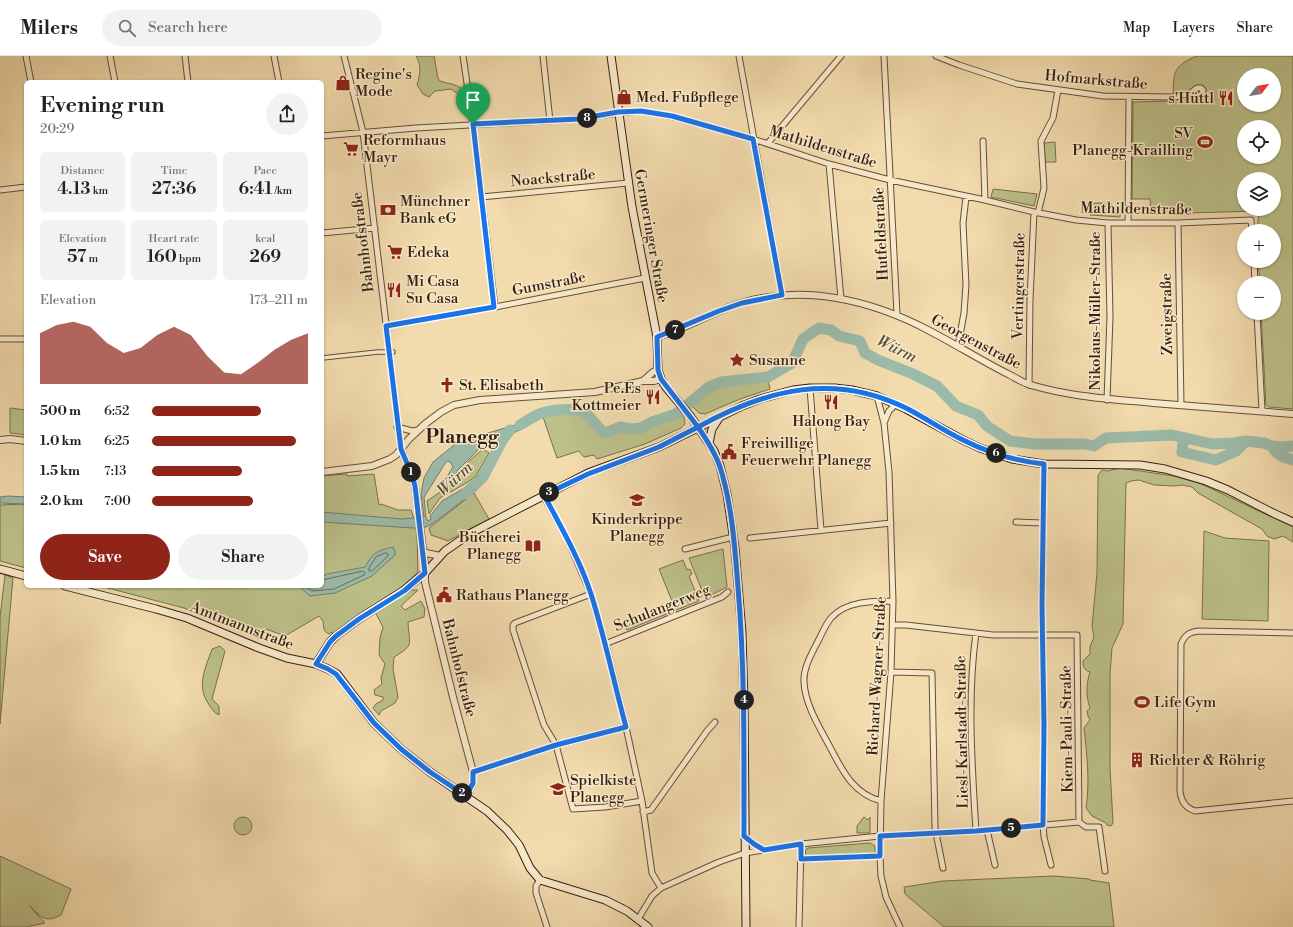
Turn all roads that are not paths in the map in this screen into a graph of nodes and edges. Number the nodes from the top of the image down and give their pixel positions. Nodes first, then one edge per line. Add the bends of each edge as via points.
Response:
1 (26, 56) edge
2 (110, 56) edge
3 (185, 56) edge
4 (274, 56) edge
5 (344, 56) edge
6 (462, 56) edge
7 (543, 56) edge
8 (611, 56) edge
9 (739, 56) edge
10 (841, 56) edge
11 (884, 56) edge
12 (936, 56) edge
13 (31, 80) edge
14 (114, 80) edge
15 (188, 80) edge
16 (279, 80) edge
17 (1058, 90) junction
18 (1187, 96) dead end
19 (1129, 97) junction
20 (618, 112) junction
21 (550, 121) junction
22 (473, 124) junction
23 (363, 132) junction
24 (324, 136) edge
25 (753, 139) junction
26 (983, 140) dead end
27 (768, 144) junction
28 (829, 164) junction
29 (890, 180) junction
30 (628, 183) junction
31 (24, 187) edge
32 (0, 190) edge
33 (481, 197) junction
34 (966, 197) junction
35 (985, 200) junction
36 (1036, 213) junction
37 (1108, 223) junction
38 (1128, 223) junction
39 (1178, 223) junction
40 (1251, 224) edge
41 (375, 228) junction
42 (324, 234) edge
43 (645, 278) junction
44 (782, 295) junction
45 (841, 299) junction
46 (494, 307) junction
47 (897, 314) junction
48 (1256, 320) edge
49 (386, 326) junction
50 (657, 337) junction
51 (24, 339) edge
52 (0, 340) edge
53 (958, 346) junction
54 (391, 352) junction
55 (324, 358) edge
56 (658, 370) junction
57 (661, 379) junction
58 (643, 381) junction
59 (1029, 385) junction
60 (810, 388) junction
61 (877, 396) junction
62 (1107, 400) junction
63 (896, 404) junction
64 (1181, 405) junction
65 (1262, 412) junction
66 (1293, 414) edge
67 (721, 416) junction
68 (884, 423) junction
69 (398, 427) junction
70 (698, 427) junction
71 (418, 430) junction
72 (0, 440) edge
73 (24, 441) edge
74 (709, 443) junction
75 (401, 449) junction
76 (1044, 464) junction
77 (324, 472) edge
78 (544, 495) junction
79 (1016, 522) dead end
80 (1293, 522) edge
81 (891, 523) junction
82 (1042, 523) junction
83 (820, 530) junction
84 (733, 537) junction
85 (750, 538) dead end
86 (685, 549) dead end
87 (423, 550) junction
88 (440, 556) junction
89 (0, 569) edge
90 (425, 573) junction
91 (24, 575) edge
92 (73, 588) edge
93 (728, 592) dead end
94 (591, 594) junction
95 (893, 601) junction
96 (893, 625) junction
97 (976, 633) junction
98 (1293, 633) edge
99 (1042, 636) junction
100 (605, 644) junction
101 (316, 664) junction
102 (891, 672) junction
103 (715, 722) dead end
104 (626, 727) junction
105 (556, 745) junction
106 (473, 772) junction
107 (466, 796) junction
108 (642, 801) junction
109 (881, 801) junction
110 (1293, 801) edge
111 (644, 812) junction
112 (1080, 822) junction
113 (1043, 825) junction
114 (987, 830) junction
115 (976, 831) junction
116 (935, 832) junction
117 (744, 836) junction
118 (880, 836) junction
119 (801, 844) junction
120 (764, 850) junction
121 (745, 854) junction
122 (880, 856) junction
123 (801, 859) junction
124 (995, 865) dead end
125 (1051, 865) dead end
126 (943, 868) dead end
127 (1105, 871) dead end
128 (540, 880) junction
129 (661, 888) junction
130 (638, 919) junction
131 (547, 927) edge
132 (648, 927) edge
133 (746, 927) edge
134 (799, 927) edge
135 (900, 927) edge

1 - 13 street
2 - 14 street
3 - 15 street
4 - 16 street
5 - 23 street, Bahnhofstraße
6 - 22 street
7 - 21 street
8 - 20 main road, Germeringer Straße
9 - 25 street
10 - 27 street
11 - 29 street, Hutfeldstraße
12 - 17 street, Hofmarkstraße via 1017,84
17 - 19 street, Hofmarkstraße
17 - 36 street, Vertingerstraße via 1053,118 1041,141 1044,188
18 - 19 street, Hofmarkstraße
19 - 38 street
20 - 21 street, Mathildenstraße
20 - 25 street, Mathildenstraße via 641,111 672,116
20 - 30 main road, Germeringer Straße
21 - 22 street, Mathildenstraße
22 - 23 street, Mathildenstraße
22 - 33 street
23 - 24 street, Mathildenstraße
23 - 41 street, Bahnhofstraße
25 - 27 street, Mathildenstraße
25 - 44 street
26 - 35 street
27 - 28 street, Mathildenstraße
28 - 29 street, Mathildenstraße
28 - 45 street
29 - 34 street, Mathildenstraße
29 - 47 street, Hutfeldstraße
30 - 33 street, Noackstraße
30 - 43 main road, Germeringer Straße
31 - 32 street
33 - 46 street
34 - 35 street, Mathildenstraße
34 - 53 street via 963,223 966,285
35 - 36 street, Mathildenstraße
36 - 37 street, Mathildenstraße
36 - 59 street, Vertingerstraße via 1030,300
37 - 38 street, Mathildenstraße
37 - 62 street, Nikolaus-Müller-Straße via 1110,317
38 - 39 street, Mathildenstraße
39 - 40 street, Mathildenstraße via 1251,220
39 - 64 street, Zweigstraße
41 - 42 street
41 - 49 street, Bahnhofstraße
43 - 46 street, Gumstraße
43 - 50 main road, Germeringer Straße
44 - 45 street, Georgenstraße via 812,295
44 - 50 street, Georgenstraße via 742,303
45 - 47 street, Georgenstraße
46 - 49 street, Gumstraße
47 - 53 street, Georgenstraße
48 - 65 street
49 - 54 street, Bahnhofstraße
50 - 56 main road, Germeringer Straße
51 - 52 street
53 - 59 street, Georgenstraße
54 - 55 street
54 - 69 street, Bahnhofstraße
56 - 57 main road, Germeringer Straße
56 - 58 street
57 - 58 street
57 - 70 main road, Germeringer Straße
58 - 71 street via 595,392 480,400 454,405 440,412
59 - 62 street, Georgenstraße
60 - 61 main road via 852,390
60 - 67 main road via 760,399
60 - 83 street
61 - 63 main road
61 - 68 street, Richard-Wagner-Straße
62 - 64 street, Georgenstraße
63 - 68 street via 889,411
63 - 76 main road via 980,448 1012,459
64 - 65 street, Georgenstraße
65 - 66 street, Georgenstraße
67 - 70 main road
67 - 74 main road via 712,429
68 - 81 street, Richard-Wagner-Straße
69 - 71 street
69 - 75 street, Bahnhofstraße
70 - 74 main road, Germeringer Straße
70 - 78 main road via 659,447 588,474
71 - 75 street
72 - 73 street
74 - 84 main road, Germeringer Straße via 724,480
75 - 77 street via 390,459 372,466
75 - 87 street, Bahnhofstraße via 415,486
76 - 80 main road via 1140,465 1165,469 1228,490
76 - 82 street
78 - 88 main road via 471,533
78 - 94 street via 567,538
79 - 82 street
81 - 83 street
81 - 95 street, Richard-Wagner-Straße
82 - 99 street
83 - 85 street
84 - 86 street
84 - 117 main road, Germeringer Straße via 742,633
87 - 88 street
87 - 90 street, Bahnhofstraße
88 - 90 main road
89 - 91 main road
90 - 101 main road via 404,591 336,636
90 - 106 street, Bahnhofstraße via 435,626
92 - 101 main road, Amtmannstraße via 187,618 287,658
93 - 100 street, Schulangerweg via 722,597
94 - 100 street
94 - 105 street via 513,625 544,725
95 - 96 street, Richard-Wagner-Straße
95 - 109 street via 854,604 842,609 830,619 811,655 804,682 811,711 842,770 852,784 866,796
96 - 97 street
96 - 102 street, Richard-Wagner-Straße
97 - 99 street
97 - 115 street, Liesl-Karlstadt-Straße via 972,704
98 - 110 street via 1199,631 1185,636 1181,644 1180,791 1187,807 1199,811
99 - 112 street, Kiem-Pauli-Straße via 1077,635
99 - 113 street
100 - 104 street
101 - 107 main road, Amtmannstraße via 336,674 374,723 401,749
102 - 109 street, Richard-Wagner-Straße
102 - 116 street via 932,673
103 - 111 street via 651,810
104 - 105 street
104 - 108 street
105 - 106 street
105 - 108 street via 573,808 605,807
106 - 107 street, Bahnhofstraße via 473,783
107 - 128 main road, Amtmannstraße via 507,830
108 - 111 street
109 - 118 street, Richard-Wagner-Straße
111 - 129 street via 652,874
112 - 113 street
112 - 127 street via 1086,827 1100,827
113 - 114 street
113 - 125 street
114 - 115 street
114 - 124 street
115 - 116 street
116 - 118 street
116 - 126 street
117 - 120 street
117 - 121 main road, Germeringer Straße
118 - 119 street
118 - 122 street, Richard-Wagner-Straße
119 - 120 street
119 - 123 street
120 - 121 street
121 - 129 street via 719,862
121 - 133 main road, Germeringer Straße
122 - 123 street
122 - 135 street, Richard-Wagner-Straße via 886,897
123 - 134 street
128 - 130 main road via 605,900
128 - 131 street via 536,886 536,893
129 - 130 street via 652,896
130 - 132 main road

